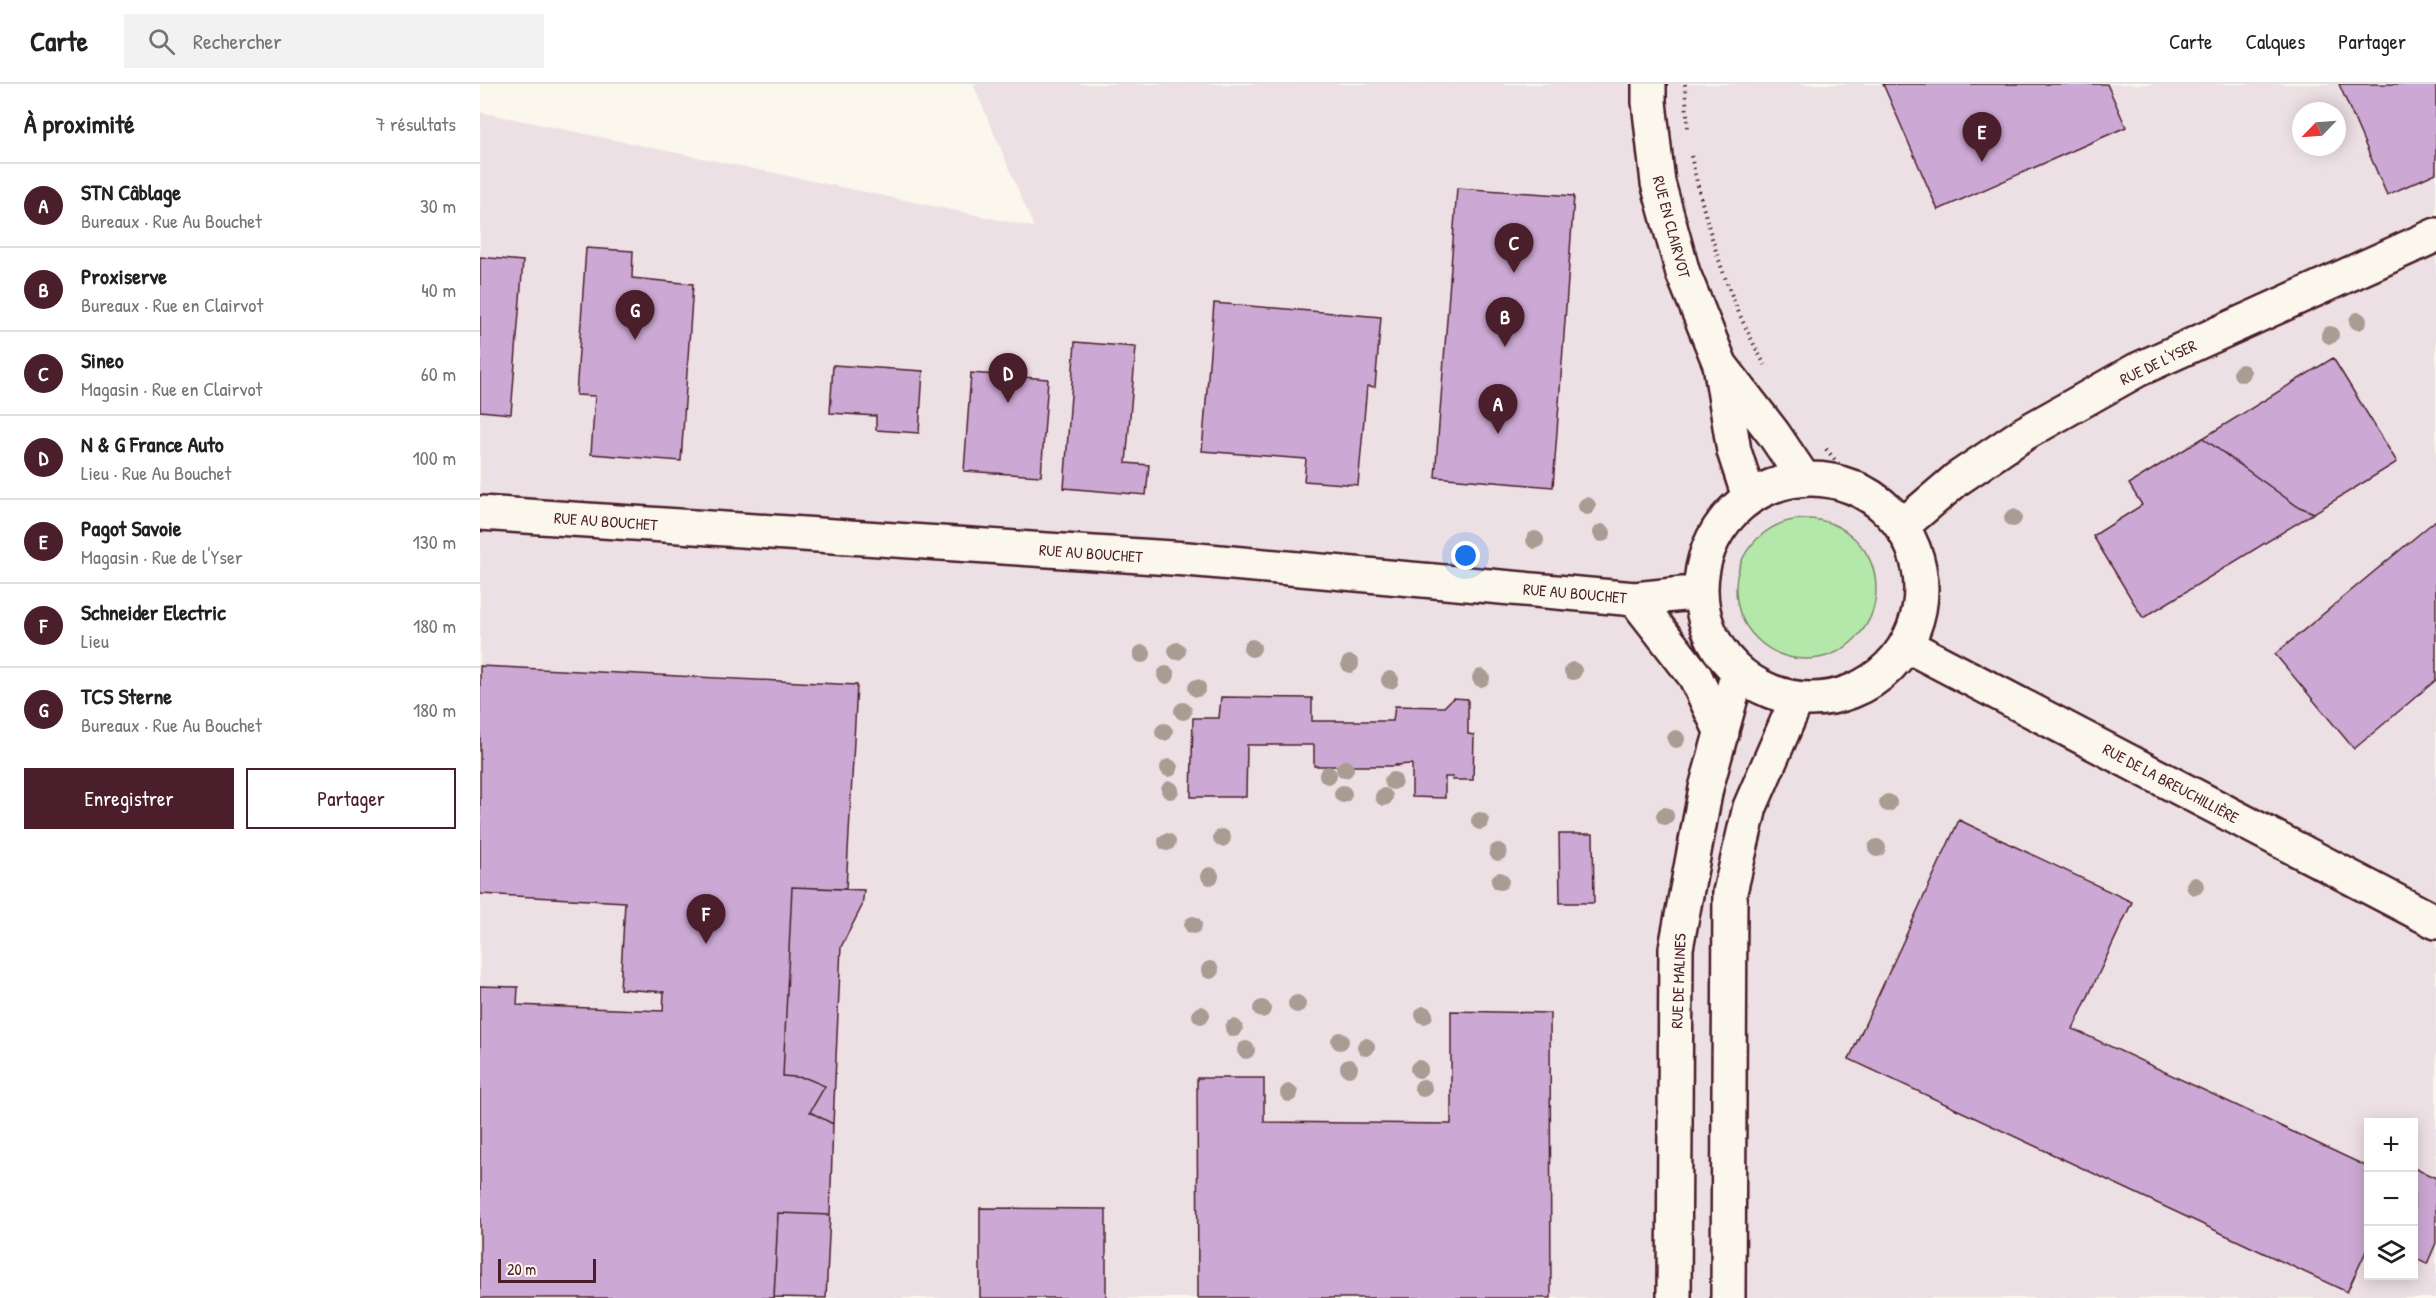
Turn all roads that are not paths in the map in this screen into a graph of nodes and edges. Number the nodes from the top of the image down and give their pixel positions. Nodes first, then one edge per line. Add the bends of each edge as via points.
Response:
1 (1649, 84) edge
2 (2436, 235) edge
3 (1720, 364) junction
4 (1804, 479) junction
5 (1749, 497) junction
6 (480, 513) edge
7 (1902, 526) junction
8 (1701, 595) junction
9 (1635, 599) junction
10 (1906, 645) junction
11 (1738, 672) junction
12 (1797, 699) junction
13 (1722, 733) junction
14 (2436, 922) edge
15 (1674, 1298) edge
16 (1728, 1298) edge

1 - 3 street, RUE EN CLAIRVOT via 1658,183 1683,273
2 - 7 street, RUE DE L'YSER via 2137,370 2015,440 1957,479
3 - 4 street, RUE EN CLAIRVOT
3 - 5 street, RUE EN CLAIRVOT via 1734,451
4 - 5 street via 1775,484
4 - 7 street via 1833,481 1860,490
5 - 8 street via 1713,538 1703,566
6 - 9 street, RUE AU BOUCHET via 1187,559
7 - 10 street via 1916,554 1921,585 1918,616
8 - 9 street, RUE AU BOUCHET
8 - 11 street via 1706,624 1719,650
9 - 13 street via 1695,676
10 - 12 street via 1887,670 1860,688 1829,698
10 - 14 street, RUE DE LA BREUCHILLIÈRE
11 - 12 street via 1765,690
11 - 13 street, RUE DE MALINES
12 - 16 street via 1750,807 1730,891
13 - 15 street, RUE DE MALINES via 1706,788 1676,948

